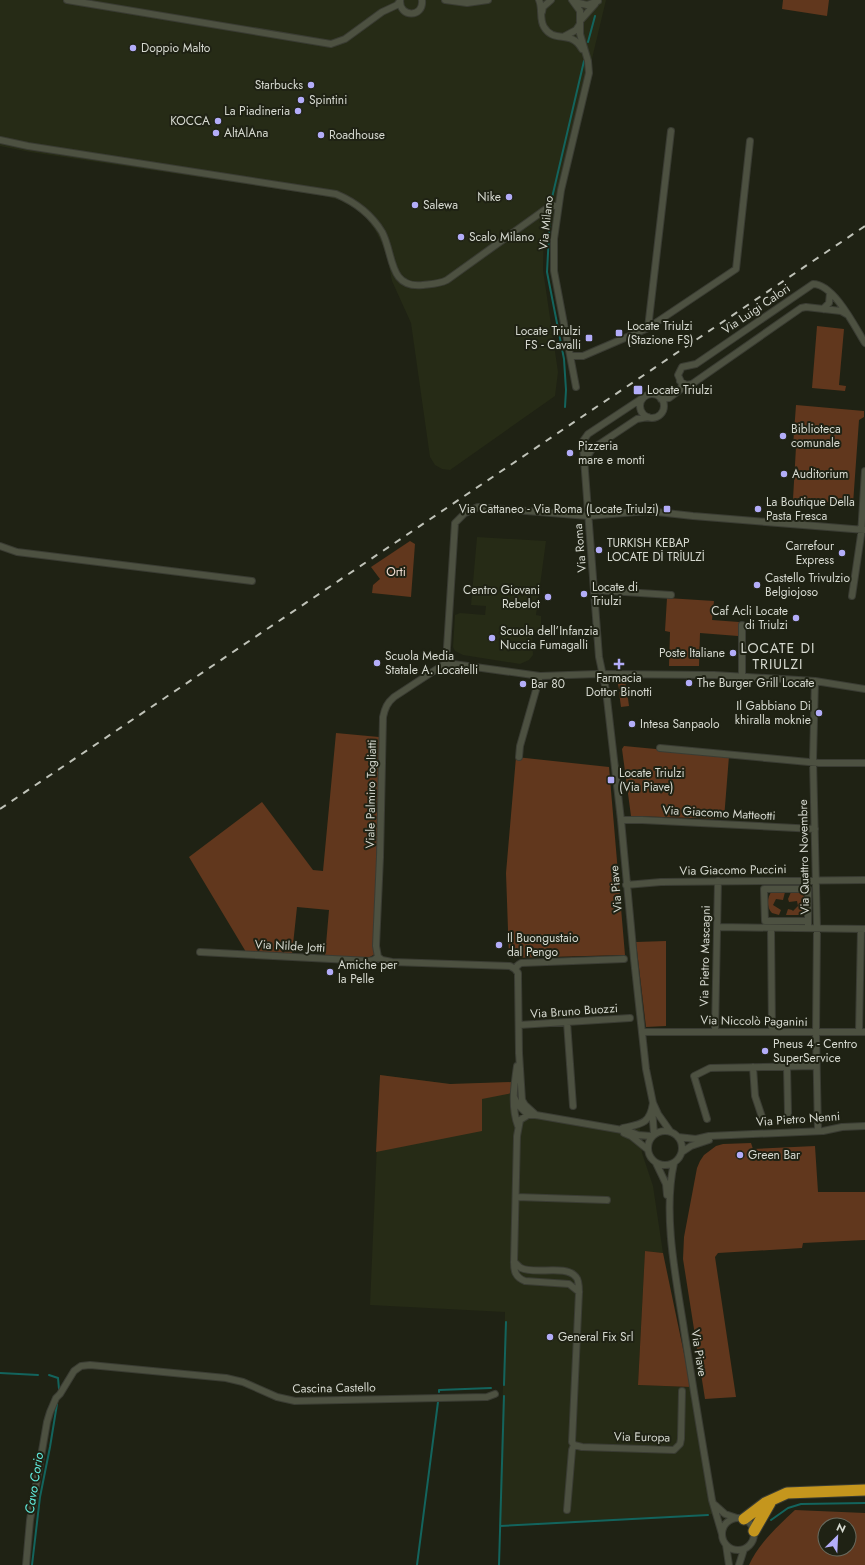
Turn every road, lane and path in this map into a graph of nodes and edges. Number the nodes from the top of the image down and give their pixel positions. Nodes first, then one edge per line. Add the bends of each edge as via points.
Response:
1 (67, 0) edge
2 (400, 0) edge
3 (445, 0) edge
4 (488, 0) edge
5 (539, 0) edge
6 (551, 0) edge
7 (572, 0) edge
8 (424, 1) edge
9 (598, 1) edge
10 (389, 9) junction
11 (403, 11) junction
12 (541, 13) junction
13 (580, 23) junction
14 (565, 36) junction
15 (588, 61) junction
16 (671, 131) dead end
17 (0, 140) edge
18 (750, 141) dead end
19 (558, 206) junction
20 (830, 293) junction
21 (823, 309) junction
22 (849, 316) junction
23 (648, 328) junction
24 (865, 343) edge
25 (571, 356) junction
26 (680, 381) junction
27 (576, 387) dead end
28 (644, 397) junction
29 (661, 399) junction
30 (648, 417) junction
31 (584, 461) junction
32 (865, 471) edge
33 (588, 516) junction
34 (863, 530) edge
35 (0, 546) edge
36 (252, 580) dead end
37 (594, 590) junction
38 (670, 595) dead end
39 (852, 596) dead end
40 (742, 625) dead end
41 (446, 663) junction
42 (603, 674) junction
43 (540, 676) junction
44 (742, 677) junction
45 (815, 681) junction
46 (865, 689) edge
47 (660, 748) dead end
48 (519, 757) dead end
49 (814, 762) junction
50 (865, 763) edge
51 (621, 820) junction
52 (815, 829) junction
53 (816, 880) junction
54 (865, 880) edge
55 (718, 881) junction
56 (626, 885) junction
57 (808, 920) junction
58 (765, 921) junction
59 (717, 927) junction
60 (768, 928) junction
61 (808, 928) junction
62 (817, 928) junction
63 (863, 929) edge
64 (200, 952) dead end
65 (378, 957) junction
66 (624, 959) dead end
67 (516, 969) junction
68 (630, 1018) dead end
69 (567, 1022) junction
70 (519, 1025) junction
71 (642, 1032) junction
72 (715, 1032) junction
73 (772, 1032) junction
74 (862, 1032) edge
75 (816, 1033) junction
76 (519, 1053) junction
77 (816, 1066) junction
78 (753, 1067) junction
79 (787, 1067) junction
80 (514, 1096) junction
81 (653, 1105) junction
82 (573, 1106) dead end
83 (788, 1113) dead end
84 (536, 1114) junction
85 (528, 1115) junction
86 (762, 1117) dead end
87 (707, 1119) dead end
88 (518, 1126) junction
89 (865, 1126) edge
90 (617, 1130) junction
91 (670, 1131) junction
92 (818, 1131) junction
93 (653, 1135) junction
94 (732, 1135) junction
95 (678, 1137) junction
96 (647, 1149) junction
97 (682, 1152) junction
98 (656, 1163) junction
99 (674, 1163) junction
100 (516, 1197) junction
101 (607, 1200) dead end
102 (670, 1208) junction
103 (514, 1262) junction
104 (579, 1292) junction
105 (682, 1391) dead end
106 (495, 1394) dead end
107 (574, 1445) junction
108 (865, 1490) edge
109 (774, 1498) junction
110 (712, 1500) junction
111 (567, 1510) dead end
112 (741, 1518) junction
113 (754, 1531) junction
114 (722, 1534) junction
115 (726, 1545) junction
116 (744, 1549) junction
117 (26, 1565) edge
118 (729, 1565) edge
119 (739, 1565) edge

1 - 10 street via 331,44 345,39
2 - 10 street
2 - 11 street
3 - 4 street via 467,3
5 - 12 street
6 - 12 street via 543,7
7 - 9 street via 587,5
7 - 13 street via 580,11
8 - 11 street via 420,10 414,14
9 - 13 street
10 - 11 street
12 - 14 street via 543,26 547,31 552,35
13 - 14 street via 576,30
13 - 15 street via 580,34
14 - 15 street via 578,42
15 - 19 street, Via Milano via 589,73
16 - 23 street
17 - 19 street via 336,194 360,207 375,221 386,240 396,274 411,286 437,284 447,280 550,206
18 - 23 street via 736,270
19 - 25 street, Via Milano via 554,271
20 - 21 street via 829,304
20 - 22 street, Via Luigi Calori
20 - 26 street, Via Luigi Calori via 818,284 809,286 696,364 682,368 678,375
21 - 22 street, Via Luigi Calori via 840,311
21 - 26 street, Via Luigi Calori via 801,308 692,384
22 - 24 street, Via Luigi Calori
23 - 25 street via 583,356
25 - 27 street, Via Milano
26 - 29 street, Via Luigi Calori via 682,386 679,391
28 - 29 street via 655,395
28 - 30 street via 640,403 641,410
28 - 31 street via 585,437
29 - 30 street via 661,413 655,417
30 - 31 street via 637,419 592,449
31 - 33 street, Via Roma
32 - 34 street
33 - 34 street via 648,510
33 - 37 street, Via Roma
33 - 41 street via 478,507 465,513 455,523
34 - 39 street
35 - 36 street via 17,552
37 - 38 street
37 - 42 street, Via Roma via 599,657
40 - 44 street
41 - 43 street
41 - 65 street, Viale Palmiro Togliatti via 394,697 385,707 376,946
42 - 43 street
42 - 44 street
42 - 51 street, Via Piave
43 - 48 street
44 - 45 street
45 - 46 street
45 - 49 street, Via Quattro Novembre
47 - 49 street
49 - 50 street
49 - 52 street, Via Quattro Novembre
51 - 52 street, Via Giacomo Matteotti
51 - 56 street, Via Piave
52 - 53 street, Via Quattro Novembre
53 - 54 street, Via Giacomo Puccini
53 - 55 street, Via Giacomo Puccini
53 - 62 street, Via Quattro Novembre
55 - 56 street, Via Giacomo Puccini
55 - 59 street, Via Pietro Mascagni
56 - 71 street, Via Piave
57 - 58 street
57 - 58 street via 808,890 764,889
57 - 61 street
58 - 60 street
59 - 60 street
59 - 72 street, Via Pietro Mascagni
60 - 61 street
60 - 73 street
61 - 62 street
62 - 63 street
62 - 75 street, Via Quattro Novembre
63 - 74 street
64 - 65 street, Via Nilde Jotti via 369,961
65 - 67 street via 392,962 510,966
66 - 67 street via 521,963
67 - 70 street
68 - 69 street, Via Bruno Buozzi
69 - 70 street, Via Bruno Buozzi
69 - 82 street
70 - 76 street
71 - 72 street, Via Niccolò Paganini
71 - 81 street, Via Piave
72 - 73 street, Via Niccolò Paganini
73 - 75 street, Via Niccolò Paganini
74 - 75 street, Via Niccolò Paganini
75 - 77 street, Via Quattro Novembre
76 - 80 street
76 - 84 street via 522,1100 524,1105
77 - 79 street
77 - 92 street, Via Quattro Novembre
78 - 79 street
78 - 86 street via 755,1096
78 - 87 street via 710,1068 694,1076
79 - 83 street
80 - 85 street via 518,1105
80 - 88 street via 514,1116
81 - 90 street via 643,1124
81 - 91 street, Via Piave
81 - 93 street
84 - 85 street
84 - 90 street
85 - 88 street via 520,1120
88 - 100 street
89 - 92 street, Via Pietro Nenni
90 - 93 street
90 - 96 street, Via Piave via 631,1136
91 - 93 street
91 - 95 street, Via Piave
92 - 94 street, Via Pietro Nenni
93 - 96 street
94 - 95 street, Via Pietro Nenni via 696,1139
94 - 97 street, Via Pietro Nenni via 701,1142
95 - 97 street
96 - 98 street, Via Piave via 650,1158
97 - 99 street, Via Piave
98 - 99 street
98 - 102 street, Via Piave via 666,1184
99 - 102 street, Via Piave via 670,1183
100 - 101 street
100 - 103 street
102 - 110 street, Via Piave via 675,1271
103 - 104 street via 514,1270 519,1278 525,1281 569,1284
103 - 104 street via 521,1268 572,1273 576,1277
104 - 107 street via 572,1442
105 - 107 street, Via Europa via 681,1439 678,1448 674,1450
106 - 117 street, Cascina Castello via 487,1397 294,1401 226,1378 81,1366 70,1375 56,1398 47,1422 30,1520
107 - 111 street
108 - 109 highway via 795,1492
109 - 112 highway
109 - 113 highway
110 - 112 street via 720,1511
110 - 114 street, Via Piave
112 - 113 street via 750,1523
112 - 114 street via 733,1518 725,1524
113 - 116 street via 753,1541
114 - 115 street, Via Piave
115 - 116 street via 734,1550
115 - 118 street, Via Piave
116 - 119 street

